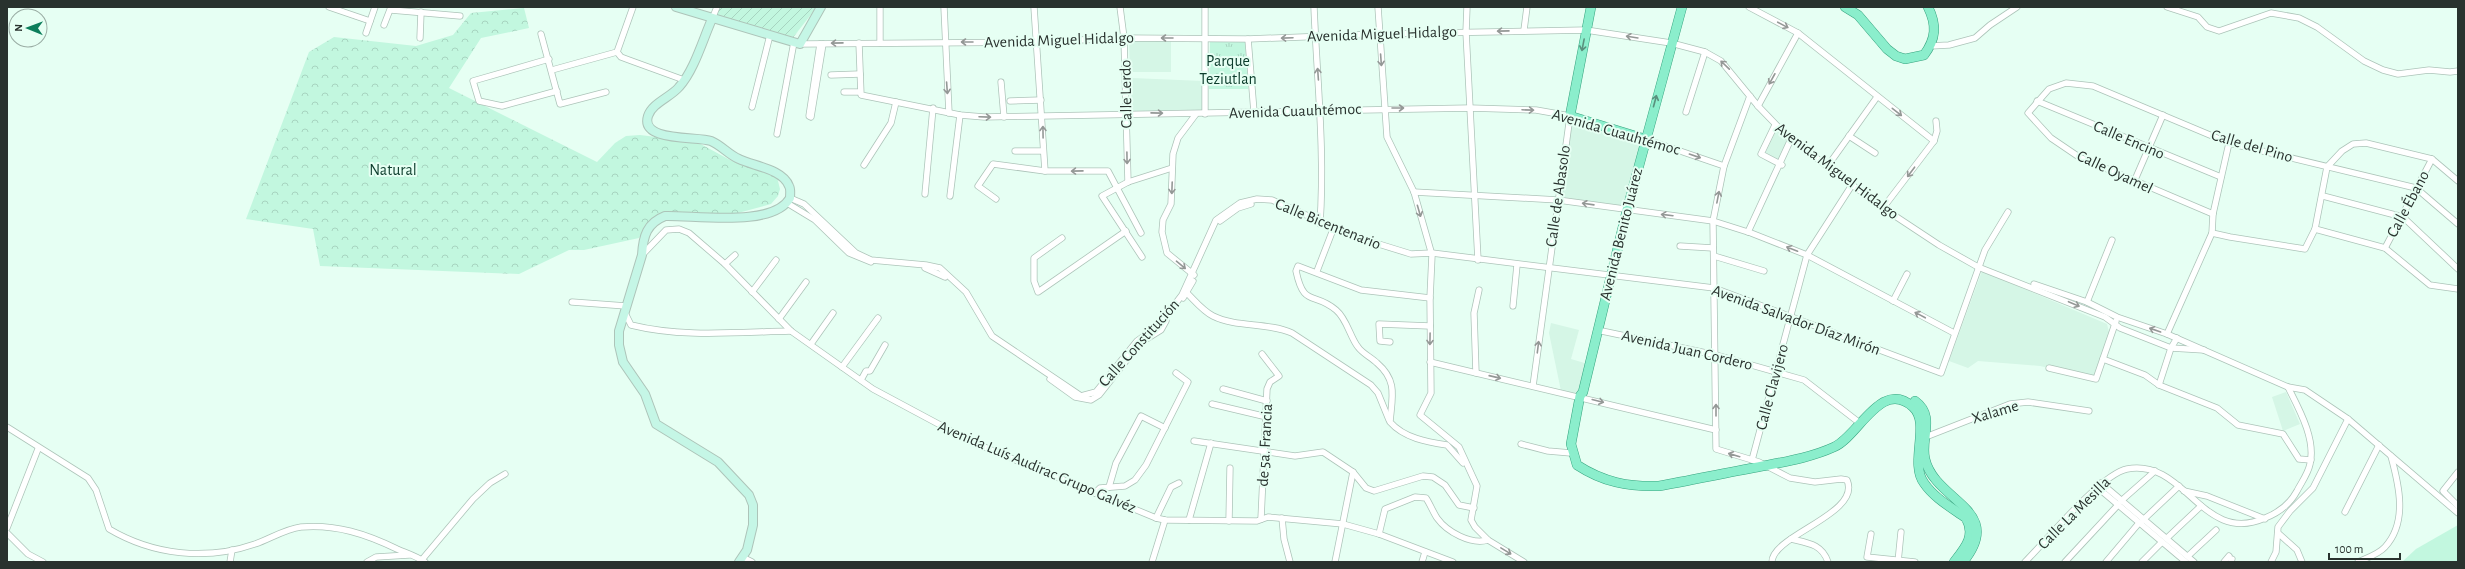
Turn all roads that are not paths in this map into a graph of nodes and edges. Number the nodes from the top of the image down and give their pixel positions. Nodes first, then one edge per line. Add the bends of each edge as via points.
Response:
1 (330, 7) edge
2 (375, 7) edge
3 (633, 7) edge
4 (676, 7) edge
5 (717, 7) edge
6 (880, 7) edge
7 (944, 7) edge
8 (1034, 7) edge
9 (1120, 7) edge
10 (1206, 7) edge
11 (1314, 7) edge
12 (1378, 7) edge
13 (1467, 7) edge
14 (1527, 7) edge
15 (1591, 7) edge
16 (1682, 7) edge
17 (1749, 7) edge
18 (1845, 7) edge
19 (1928, 7) edge
20 (2017, 7) edge
21 (2167, 7) edge
22 (391, 8) edge
23 (820, 9) edge
24 (421, 12) junction
25 (460, 16) dead end
26 (712, 19) junction
27 (370, 21) junction
28 (384, 25) dead end
29 (1524, 30) junction
30 (1586, 30) junction
31 (1466, 32) junction
32 (366, 33) dead end
33 (1798, 33) junction
34 (541, 34) dead end
35 (1379, 34) junction
36 (770, 35) junction
37 (1315, 36) junction
38 (420, 38) dead end
39 (1124, 38) junction
40 (1206, 38) junction
41 (1248, 39) junction
42 (944, 42) junction
43 (1036, 42) junction
44 (797, 43) junction
45 (859, 43) junction
46 (880, 43) junction
47 (1671, 43) junction
48 (822, 44) junction
49 (1930, 46) junction
50 (617, 52) junction
51 (1705, 52) junction
52 (549, 60) junction
53 (552, 70) junction
54 (2458, 71) edge
55 (860, 74) junction
56 (831, 75) dead end
57 (684, 80) junction
58 (1001, 82) dead end
59 (557, 91) junction
60 (606, 92) dead end
61 (844, 92) dead end
62 (860, 94) junction
63 (1750, 96) junction
64 (1877, 97) junction
65 (1041, 100) junction
66 (2037, 101) junction
67 (896, 102) junction
68 (1010, 102) dead end
69 (1758, 106) junction
70 (752, 107) dead end
71 (933, 108) junction
72 (1385, 108) junction
73 (1470, 108) junction
74 (1321, 111) junction
75 (1127, 112) junction
76 (1254, 112) junction
77 (1686, 112) dead end
78 (949, 113) junction
79 (2028, 113) joint
80 (1196, 114) junction
81 (1205, 114) junction
82 (960, 115) junction
83 (2163, 115) junction
84 (1043, 116) junction
85 (1570, 116) junction
86 (1004, 117) junction
87 (1936, 121) dead end
88 (1776, 125) junction
89 (776, 134) dead end
90 (1849, 136) junction
91 (1645, 139) junction
92 (1792, 140) junction
93 (1934, 141) junction
94 (2229, 143) junction
95 (2147, 148) junction
96 (1015, 151) dead end
97 (1044, 151) junction
98 (1875, 153) dead end
99 (2432, 159) junction
100 (1781, 164) junction
101 (864, 165) dead end
102 (1724, 166) junction
103 (2327, 166) junction
104 (1827, 167) junction
105 (1172, 168) junction
106 (1045, 171) junction
107 (2222, 177) junction
108 (2458, 181) edge
109 (1128, 182) junction
110 (2134, 182) junction
111 (1852, 185) junction
112 (1116, 188) junction
113 (2416, 188) junction
114 (1414, 192) junction
115 (925, 194) dead end
116 (1474, 194) junction
117 (950, 196) dead end
118 (2323, 196) junction
119 (996, 199) dead end
120 (789, 200) junction
121 (1558, 200) junction
122 (1883, 208) junction
123 (1627, 210) junction
124 (2008, 212) dead end
125 (2214, 214) junction
126 (2402, 217) junction
127 (1713, 221) junction
128 (1320, 224) junction
129 (2458, 224) edge
130 (1333, 229) junction
131 (2315, 229) junction
132 (1126, 231) junction
133 (1750, 232) junction
134 (1141, 233) dead end
135 (2212, 233) junction
136 (1062, 238) dead end
137 (2112, 240) dead end
138 (1680, 246) dead end
139 (1713, 248) junction
140 (2385, 248) junction
141 (1433, 254) junction
142 (642, 255) junction
143 (736, 255) dead end
144 (1807, 255) junction
145 (1714, 256) junction
146 (1142, 257) dead end
147 (776, 260) dead end
148 (1478, 260) junction
149 (725, 264) junction
150 (1517, 264) junction
151 (1978, 267) junction
152 (1548, 268) junction
153 (2458, 269) edge
154 (1317, 271) junction
155 (1764, 271) dead end
156 (1908, 274) dead end
157 (1194, 275) junction
158 (1611, 275) junction
159 (2012, 279) junction
160 (806, 282) dead end
161 (1714, 288) junction
162 (2458, 289) edge
163 (1479, 290) dead end
164 (752, 292) junction
165 (1187, 293) junction
166 (1430, 298) junction
167 (1893, 301) junction
168 (572, 302) dead end
169 (2087, 302) junction
170 (1513, 306) dead end
171 (625, 309) junction
172 (833, 313) dead end
173 (1790, 316) junction
174 (2117, 317) junction
175 (779, 318) junction
176 (878, 318) dead end
177 (2116, 324) junction
178 (1430, 326) junction
179 (1597, 330) junction
180 (791, 331) junction
181 (1954, 333) junction
182 (2167, 334) junction
183 (2177, 338) junction
184 (1390, 342) dead end
185 (811, 344) junction
186 (885, 345) dead end
187 (2171, 348) junction
188 (2204, 350) junction
189 (1262, 354) dead end
190 (1716, 356) junction
191 (2103, 359) junction
192 (1430, 362) junction
193 (842, 367) junction
194 (2048, 368) dead end
195 (1776, 371) junction
196 (1476, 372) junction
197 (1176, 373) dead end
198 (861, 380) junction
199 (2159, 385) junction
200 (1533, 386) junction
201 (2288, 387) junction
202 (1223, 388) dead end
203 (1582, 395) junction
204 (1267, 401) junction
205 (1212, 404) dead end
206 (2089, 411) dead end
207 (1266, 417) junction
208 (2348, 419) junction
209 (1390, 422) junction
210 (1859, 423) junction
211 (7, 427) edge
212 (1165, 428) junction
213 (1716, 430) junction
214 (1923, 438) junction
215 (1194, 441) dead end
216 (1211, 443) junction
217 (1521, 444) dead end
218 (2379, 445) junction
219 (1572, 447) junction
220 (38, 448) junction
221 (1263, 450) junction
222 (2391, 456) junction
223 (1921, 459) junction
224 (2311, 460) junction
225 (1758, 463) junction
226 (1230, 468) dead end
227 (2155, 471) junction
228 (1353, 472) junction
229 (2458, 472) edge
230 (505, 474) dead end
231 (1179, 483) dead end
232 (2099, 485) junction
233 (1477, 486) junction
234 (1109, 487) junction
235 (2182, 488) junction
236 (1095, 493) junction
237 (2119, 504) junction
238 (2201, 506) junction
239 (2458, 506) edge
240 (1474, 508) junction
241 (2287, 509) junction
242 (2345, 512) dead end
243 (2458, 513) edge
244 (1156, 518) junction
245 (1282, 518) junction
246 (2265, 518) junction
247 (1262, 519) junction
248 (1165, 520) junction
249 (1189, 520) junction
250 (1229, 521) junction
251 (2141, 522) junction
252 (1343, 524) junction
253 (7, 528) edge
254 (2216, 530) dead end
255 (1901, 532) dead end
256 (7, 533) edge
257 (2278, 533) junction
258 (1379, 534) junction
259 (1871, 534) dead end
260 (1791, 539) junction
261 (1488, 540) junction
262 (2164, 540) junction
263 (232, 550) junction
264 (1424, 552) junction
265 (411, 555) junction
266 (2231, 559) edge
267 (741, 560) edge
268 (1898, 560) edge
269 (2185, 560) edge
270 (422, 561) edge
271 (43, 562) edge
272 (230, 562) edge
273 (367, 562) edge
274 (752, 562) edge
275 (1152, 562) edge
276 (1290, 562) edge
277 (1334, 562) edge
278 (1422, 562) edge
279 (1453, 562) edge
280 (1524, 562) edge
281 (1772, 562) edge
282 (1828, 562) edge
283 (1915, 562) edge
284 (1954, 562) edge
285 (1959, 562) edge
286 (1963, 562) edge
287 (2026, 562) edge
288 (2065, 562) edge
289 (2106, 562) edge
290 (2142, 562) edge
291 (2194, 562) edge
292 (2224, 562) edge
293 (2271, 562) edge
294 (2302, 562) edge
295 (2358, 562) edge

1 - 27 street
2 - 27 street
3 - 50 street
4 - 26 main road, Avenida Miguel Hidalgo
5 - 26 street
6 - 46 street
7 - 42 street
8 - 43 street
9 - 39 street, Calle Lerdo
10 - 40 street
11 - 37 street
12 - 35 street
13 - 31 street
14 - 29 street
15 - 30 main road, Calle de Abasolo
16 - 47 main road, Avenida Benito Juárez
17 -> 33 street
18 - 49 main road via 1858,14 1896,56 1904,59 1924,55
19 - 49 main road via 1934,19 1935,33
20 - 49 street via 1990,24 1975,38 1949,45
21 - 54 street via 2198,17 2207,27 2219,31 2271,13 2299,18 2330,35 2364,61 2382,70 2398,74 2430,70
22 - 24 street
22 - 28 street
23 - 44 main road
24 - 25 street
24 - 38 street
26 - 36 main road, Avenida Miguel Hidalgo
26 - 57 main road
27 - 32 street
29 - 30 street, Avenida Miguel Hidalgo
29 -> 31 street, Avenida Miguel Hidalgo
47 -> 30 street, Avenida Miguel Hidalgo
30 -> 85 main road, Calle de Abasolo
31 - 35 street, Avenida Miguel Hidalgo
31 - 73 street
33 - 64 street
33 -> 69 street
34 - 52 street
35 - 37 street, Avenida Miguel Hidalgo
35 -> 72 street
36 - 44 main road, Avenida Miguel Hidalgo
36 - 70 street
37 -> 41 street, Avenida Miguel Hidalgo
74 -> 37 street
40 -> 39 street, Avenida Miguel Hidalgo
39 - 43 street, Avenida Miguel Hidalgo
39 - 75 street, Calle Lerdo
40 - 41 street, Avenida Miguel Hidalgo
40 - 81 street
41 - 76 street
43 -> 42 street, Avenida Miguel Hidalgo
42 - 46 street, Avenida Miguel Hidalgo
42 -> 78 street
43 - 65 street
44 - 48 street, Avenida Miguel Hidalgo
44 - 89 street
45 - 46 street, Avenida Miguel Hidalgo
45 -> 48 street, Avenida Miguel Hidalgo
45 - 55 street
47 - 51 street, Avenida Miguel Hidalgo
91 -> 47 main road, Avenida Benito Juárez
48 - 48 street via 809,116 812,117
50 - 53 street
50 - 57 street via 621,57
63 -> 51 street, Avenida Miguel Hidalgo via 1721,61
51 - 77 street
52 - 53 street
52 - 59 street via 473,81 479,101 502,106
53 - 59 street
55 - 56 street
55 - 62 street
57 - 120 main road via 669,97 652,108 648,122 650,129 658,134 711,141 738,159 772,171 782,177 789,186
58 - 86 street
59 - 60 street via 560,104
61 - 62 street, Avenida Cuauhtémoc
62 - 67 street, Avenida Cuauhtémoc
63 - 69 street, Avenida Miguel Hidalgo
63 - 102 street
64 - 90 street
64 -> 93 street
65 - 68 street
65 - 84 street
66 - 79 street, Calle del Pino
66 - 83 street, Calle del Pino via 2049,89 2066,83 2093,86
66 - 95 street, Calle Encino
67 - 71 street, Avenida Cuauhtémoc
67 - 101 street via 891,123
69 - 88 street, Avenida Miguel Hidalgo
71 - 78 street, Avenida Cuauhtémoc
71 - 115 street
72 -> 73 street, Avenida Cuauhtémoc
72 - 74 street, Avenida Cuauhtémoc
72 - 114 street via 1387,137
73 -> 85 street, Avenida Cuauhtémoc via 1536,110
73 - 116 street
74 - 76 street, Avenida Cuauhtémoc
74 - 128 street via 1323,184
75 -> 80 street, Avenida Cuauhtémoc
75 - 84 street, Avenida Cuauhtémoc
75 -> 109 street, Calle Lerdo
76 - 81 street, Avenida Cuauhtémoc
78 - 82 street, Avenida Cuauhtémoc
79 - 110 street, Calle Oyamel via 2051,138 2079,157
80 - 81 street, Avenida Cuauhtémoc
80 - 105 street via 1178,138
82 -> 86 street, Avenida Cuauhtémoc
82 - 117 street
83 - 94 street, Calle del Pino
83 - 95 street
84 - 86 street, Avenida Cuauhtémoc
97 -> 84 street
85 - 91 main road, Avenida Cuauhtémoc
85 - 121 street, Calle de Abasolo
87 - 93 street
88 - 92 street, Avenida Miguel Hidalgo
88 - 100 street via 1762,154
90 - 98 street
90 - 104 street
91 -> 102 street, Avenida Cuauhtémoc
91 - 123 main road, Avenida Benito Juárez
92 - 100 street
92 - 104 street, Avenida Miguel Hidalgo
93 -> 122 street
94 - 103 street, Calle del Pino
94 - 107 street
95 - 107 street, Calle Encino
95 - 110 street
96 - 97 street
97 - 106 street
99 - 103 street via 2366,143 2353,144
99 - 108 street
99 - 113 street, Calle Ébano
100 - 133 street
127 -> 102 street
103 - 113 street, Calle del Pino
103 - 118 street
104 - 111 street, Avenida Miguel Hidalgo
105 - 109 street
105 -> 157 street via 1171,204 1163,220 1162,232 1167,253
112 -> 106 street via 1108,171
106 - 119 street via 993,164 978,186
107 - 125 street
109 - 112 street
110 - 125 street, Calle Oyamel
111 - 122 street, Avenida Miguel Hidalgo
111 - 144 street, Calle Clavijero
112 - 132 street via 1102,196
112 - 134 street
113 - 126 street, Calle Ébano
113 - 129 street, Calle del Pino
114 - 116 street
114 -> 141 street
116 - 121 street
116 - 148 street
118 - 126 street
118 - 131 street
120 - 142 main road via 770,213 745,217 665,216 655,220 646,230
120 - 157 street, Calle Constitución via 804,204 861,255 871,260 940,268 966,292 992,336 1081,396 1096,392 1137,341 1159,326
120 - 165 street, Calle Constitución via 816,220 855,257 866,262 927,268 940,273 966,296 978,323 990,338 1074,397 1084,400 1091,400 1099,395 1140,344 1160,330
123 -> 121 street
121 - 152 street, Calle de Abasolo
122 - 151 street, Avenida Miguel Hidalgo
127 -> 123 street
123 - 158 main road, Avenida Benito Juárez
124 - 151 street
125 - 135 street
126 - 140 street, Calle Ébano
126 - 153 street
127 - 133 street
127 - 139 street
128 - 130 street, Calle Bicentenario
128 - 157 street, Calle Bicentenario via 1272,200 1257,199 1240,203 1216,220
130 - 141 street, Calle Bicentenario via 1411,254
130 - 154 street
131 - 135 street via 2305,249
131 - 140 street
132 - 136 street via 1038,292 1034,281 1034,258
132 - 146 street
144 -> 133 street
135 - 182 street
137 - 169 street
138 - 139 street
139 - 145 street
140 - 162 street via 2430,285
141 - 148 street, Avenida Salvador Díaz Mirón
141 - 166 street
142 - 149 street, Avenida Luís Audirac Grupo Galvéz via 666,230 679,229 689,233
142 - 171 main road
143 - 149 street
144 - 167 street
144 - 173 street, Calle Clavijero
145 - 155 street
145 - 161 street
147 - 164 street
148 - 150 street, Avenida Salvador Díaz Mirón
149 - 164 street, Avenida Luís Audirac Grupo Galvéz
150 - 152 street, Avenida Salvador Díaz Mirón
150 - 170 street
151 - 159 street, Avenida Miguel Hidalgo
151 - 181 street
152 - 158 street, Avenida Salvador Díaz Mirón
200 -> 152 street, Calle de Abasolo
154 - 166 street via 1361,290
154 - 209 street via 1298,266 1296,271 1300,288 1307,296 1338,311 1358,348 1378,363 1389,377 1393,386
156 - 167 street
157 - 165 street, Calle Constitución
158 - 161 street, Avenida Salvador Díaz Mirón
158 - 179 main road, Avenida Benito Juárez
159 - 169 street, Avenida Miguel Hidalgo via 2026,281
159 -> 177 street, Avenida Miguel Hidalgo
160 - 175 street
161 - 173 street, Avenida Salvador Díaz Mirón
161 - 190 street
163 - 196 street via 1474,313
164 - 175 street, Avenida Luís Audirac Grupo Galvéz
165 - 209 street via 1205,311 1219,318 1281,328 1292,333 1371,385 1378,393
166 - 178 street
181 -> 167 street
168 - 171 street
169 - 174 street, Avenida Miguel Hidalgo
171 - 180 street via 632,325 651,330 686,333
171 - 267 main road via 619,331 623,362 645,394 656,424 718,462 749,495 754,512 752,532
172 - 185 street
173 - 181 street, Avenida Salvador Díaz Mirón via 1941,373
173 - 195 street, Calle Clavijero
174 - 177 street
182 -> 174 street, Avenida Miguel Hidalgo
175 - 180 street, Avenida Luís Audirac Grupo Galvéz
176 - 193 street
177 - 187 street, Avenida Miguel Hidalgo via 2120,328
177 - 191 street
178 - 184 street via 1379,324 1380,341
178 -> 192 street
179 - 190 street, Avenida Juan Cordero
179 - 203 main road, Avenida Benito Juárez
180 - 185 street, Avenida Luís Audirac Grupo Galvéz
182 - 183 street, Avenida Miguel Hidalgo
183 - 187 street
183 - 188 street, Avenida Miguel Hidalgo
185 - 193 street, Avenida Luís Audirac Grupo Galvéz
186 - 198 street
187 - 188 street, Avenida Miguel Hidalgo
187 - 199 street
188 - 201 street, Avenida Miguel Hidalgo
189 - 204 street, de 5a. Francia via 1279,376 1270,382
190 - 195 street, Avenida Juan Cordero
213 -> 190 street
191 - 194 street via 2096,379
191 - 199 street via 2145,375
192 - 196 street
192 - 233 street via 1431,393 1420,415 1459,447
193 - 198 street, Avenida Luís Audirac Grupo Galvéz
195 - 210 street, Avenida Juan Cordero via 1804,380
195 - 225 street, Calle Clavijero
196 -> 200 street
197 - 212 street via 1188,382
198 - 236 street, Avenida Luís Audirac Grupo Galvéz via 972,442
199 - 224 street via 2217,408 2238,425 2283,434 2299,459
200 - 203 street
201 - 208 street, Avenida Miguel Hidalgo via 2305,390
201 - 224 street, Calle La Mesilla via 2309,437
202 - 204 street
203 -> 213 street
203 - 219 main road, Avenida Benito Juárez
204 - 207 street, de 5a. Francia
205 - 207 street
206 - 214 street, Xalame via 2028,402 2010,404
207 - 221 street, de 5a. Francia
208 - 218 street, Avenida Miguel Hidalgo
208 - 241 street via 2313,488
209 - 233 street via 1408,435 1447,445 1459,456
210 - 214 main road via 1885,401 1901,399 1914,408 1920,420
210 - 225 main road via 1850,436 1836,447
211 - 220 street
212 - 234 street via 1146,465 1135,480 1125,486
212 - 234 street via 1141,416 1116,463
225 -> 213 street via 1716,449
214 - 223 main road
215 - 216 street
216 - 221 street
216 - 249 street
217 - 219 street via 1548,451
218 - 222 street, Avenida Miguel Hidalgo
218 - 242 street
219 - 225 main road via 1577,465 1586,472 1622,485 1643,487 1659,486
220 - 253 street
220 - 263 street via 88,478 96,490 109,529 120,536 150,548 182,554
221 - 228 street via 1295,456 1323,452
221 - 247 street, de 5a. Francia
222 - 243 street, Avenida Miguel Hidalgo
222 - 295 street via 2400,493 2399,515 2393,535 2385,548
223 - 284 main road via 1923,483 1969,522 1968,545
223 - 285 main road via 1924,473 1934,488 1972,518 1975,533 1972,546
223 - 286 main road via 1930,474 1974,517 1976,541
224 - 241 street, Calle La Mesilla
225 - 260 street via 1790,478 1815,482 1841,478 1847,480 1846,495 1828,516
226 - 250 street
227 - 232 street, Calle La Mesilla via 2117,471
227 - 235 street, Calle La Mesilla via 2170,478
227 - 237 street
228 - 240 street via 1366,488 1374,491 1423,476 1433,477 1445,485 1459,505
228 - 252 street
229 - 239 street via 2443,491
230 - 270 street via 490,483 473,499
231 - 244 street via 1170,487
232 - 237 street
232 - 287 street, Calle La Mesilla
233 - 240 street
234 - 236 street via 1100,488
235 - 238 street, Calle La Mesilla
235 - 246 street
235 - 251 street
236 - 244 street, Avenida Luís Audirac Grupo Galvéz
237 - 251 street
237 - 288 street
238 - 246 street, Calle La Mesilla via 2224,522 2233,524 2244,525
238 - 262 street
240 - 261 street via 1471,520
241 - 246 street, Calle La Mesilla
241 - 257 street via 2278,527
244 - 248 street, Avenida Luís Audirac Grupo Galvéz
245 - 247 street, Avenida Luís Audirac Grupo Galvéz
245 - 252 street, Avenida Luís Audirac Grupo Galvéz
245 - 276 street
247 - 250 street, Avenida Luís Audirac Grupo Galvéz
248 - 249 street, Avenida Luís Audirac Grupo Galvéz
248 - 275 street
249 - 250 street, Avenida Luís Audirac Grupo Galvéz
251 - 262 street
251 - 289 street
252 - 258 street, Avenida Luís Audirac Grupo Galvéz
252 - 277 street
254 - 269 street
255 - 268 street
256 - 271 street via 28,554
257 - 293 street via 2276,552
257 - 294 street via 2297,550
258 - 261 street via 1385,510 1415,497 1426,498 1436,518 1456,534 1470,540
258 - 264 street, Avenida Luís Audirac Grupo Galvéz
259 - 268 street via 1867,557
260 - 281 street via 1777,548
260 - 282 street via 1815,544 1823,550
261 -> 280 street
262 - 269 street
262 - 290 street
263 - 265 street via 300,527 354,531
263 - 272 street
264 - 278 street
264 - 279 street, Avenida Luís Audirac Grupo Galvéz
265 - 270 street
265 - 273 street via 376,557
266 - 292 street
267 - 274 street
268 - 283 street
269 - 291 street

